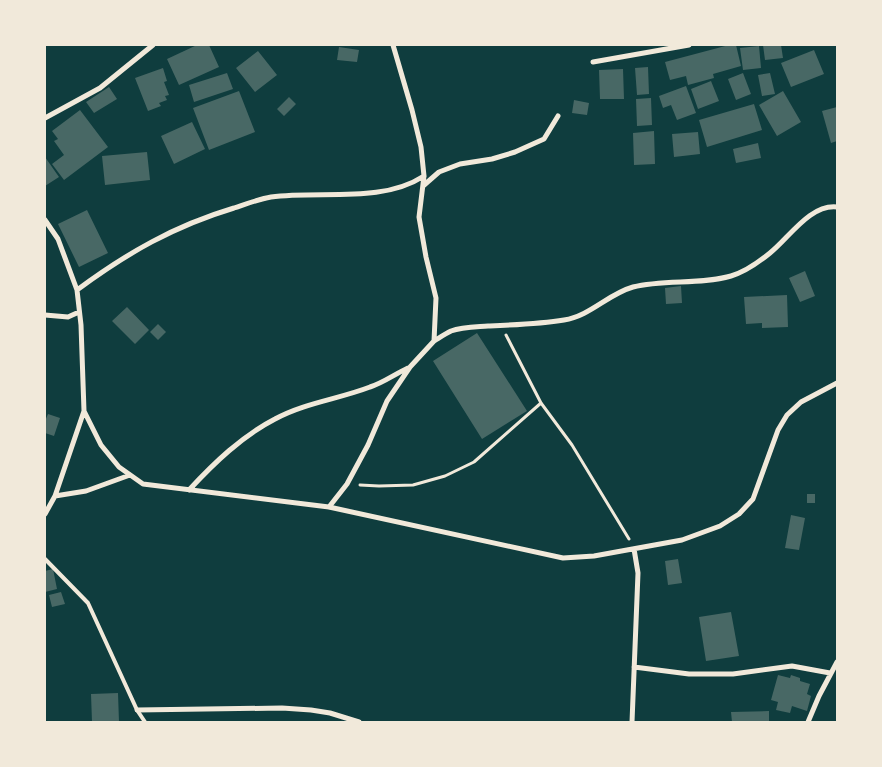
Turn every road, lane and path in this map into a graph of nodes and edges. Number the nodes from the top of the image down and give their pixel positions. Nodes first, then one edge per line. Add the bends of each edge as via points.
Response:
1 (153, 45) edge
2 (393, 45) edge
3 (689, 45) edge
4 (593, 62) dead end
5 (558, 116) dead end
6 (45, 118) edge
7 (424, 176) junction
8 (422, 186) junction
9 (837, 201) edge
10 (835, 207) edge
11 (45, 220) edge
12 (76, 290) junction
13 (79, 312) junction
14 (45, 315) edge
15 (501, 326) junction
16 (434, 341) junction
17 (410, 367) junction
18 (837, 383) edge
19 (541, 403) junction
20 (84, 411) junction
21 (130, 475) junction
22 (347, 484) junction
23 (189, 490) junction
24 (55, 496) junction
25 (328, 507) junction
26 (45, 514) edge
27 (634, 548) junction
28 (45, 559) edge
29 (837, 662) edge
30 (634, 667) junction
31 (830, 674) junction
32 (137, 710) junction
33 (145, 722) edge
34 (359, 722) edge
35 (632, 722) edge
36 (808, 722) edge

1 - 6 street via 100,88
2 - 7 street via 419,138
3 - 4 street
5 - 8 street via 544,139 492,159 460,164 439,172
7 - 8 street
7 - 12 street via 398,188 271,197 211,214 156,239
8 - 16 street via 419,217 436,298
9 - 10 street
10 - 15 street via 801,221 770,253 731,276 632,288 565,320
11 - 12 street via 58,239
12 - 13 street
13 - 14 street via 68,317
13 - 20 street
15 - 16 street via 452,331
15 - 19 path
16 - 17 street
17 - 22 street via 387,401
17 - 23 street via 371,387 276,418 226,455
18 - 27 street via 801,402 787,415 778,430 753,499 739,514 720,526 682,540
19 - 22 path via 474,462 445,476 413,485
19 - 27 path via 572,445
20 - 21 street via 101,445
20 - 24 street
21 - 23 street via 144,484
21 - 24 street via 86,491
22 - 25 street
23 - 25 street
24 - 26 street
25 - 27 street via 563,558
27 - 30 street via 638,573
28 - 32 lane via 88,603
29 - 31 street
30 - 31 street via 689,674 733,674 792,666
30 - 35 street
31 - 36 street
32 - 33 lane
32 - 34 street via 282,708 330,713

